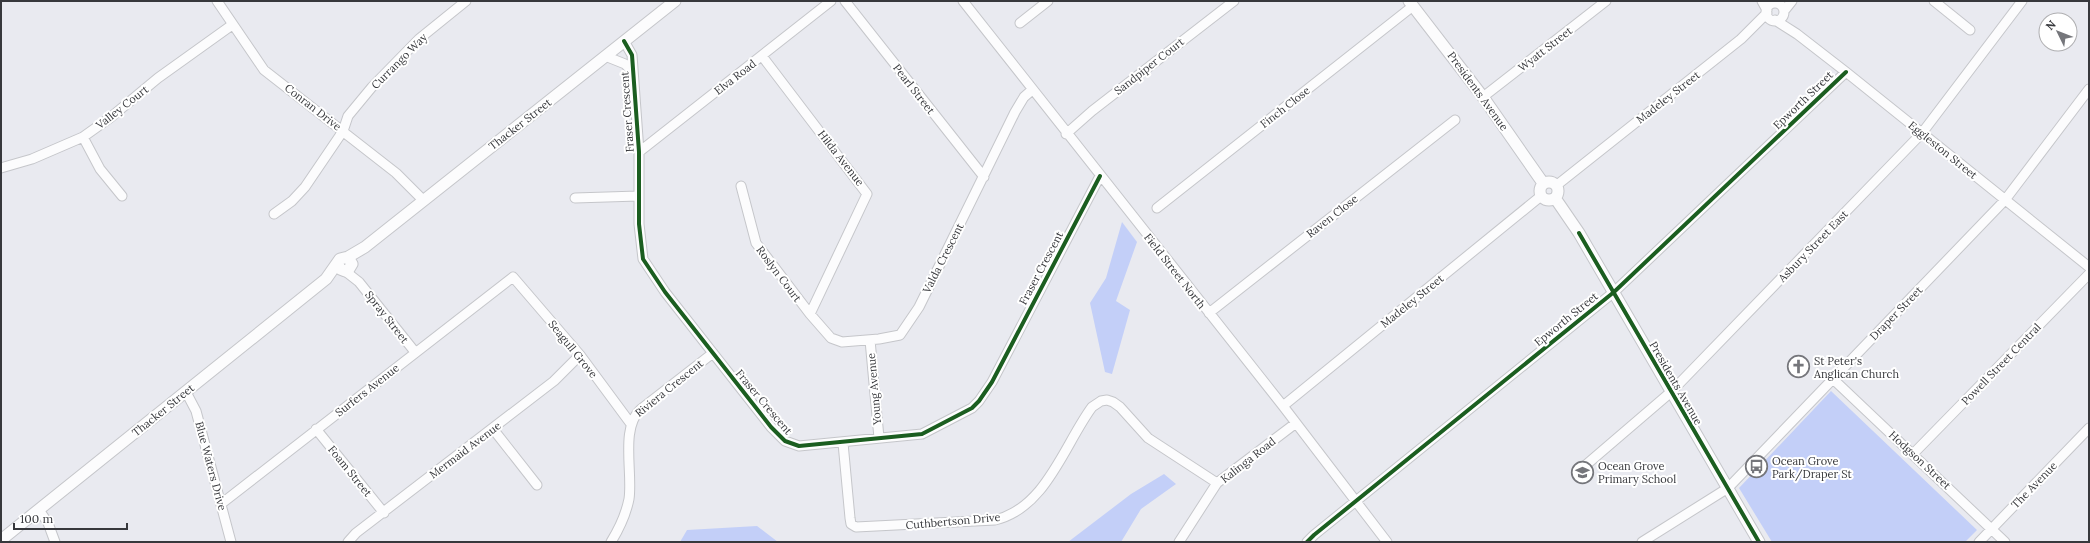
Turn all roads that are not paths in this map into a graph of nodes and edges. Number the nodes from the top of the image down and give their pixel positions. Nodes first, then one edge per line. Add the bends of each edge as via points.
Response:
1 (217, 1) edge
2 (466, 1) edge
3 (675, 1) edge
4 (831, 1) edge
5 (845, 1) edge
6 (963, 1) edge
7 (1048, 1) edge
8 (1234, 1) edge
9 (1606, 1) edge
10 (1762, 1) edge
11 (1792, 1) edge
12 (1934, 1) edge
13 (2022, 1) edge
14 (1776, 2) edge
15 (1411, 4) edge
16 (1784, 13) junction
17 (1770, 16) junction
18 (1020, 23) dead end
19 (232, 25) junction
20 (1970, 30) dead end
21 (1797, 34) junction
22 (624, 41) junction
23 (605, 56) junction
24 (762, 56) junction
25 (633, 72) junction
26 (1846, 72) junction
27 (2089, 89) edge
28 (1032, 90) junction
29 (1484, 97) junction
30 (1455, 120) dead end
31 (343, 131) junction
32 (1922, 133) junction
33 (1066, 134) junction
34 (83, 137) junction
35 (639, 152) junction
36 (1, 168) edge
37 (1100, 176) junction
38 (984, 177) junction
39 (1543, 183) junction
40 (1557, 185) junction
41 (741, 186) dead end
42 (122, 196) dead end
43 (638, 196) junction
44 (1541, 196) junction
45 (575, 198) dead end
46 (1555, 198) junction
47 (423, 200) junction
48 (2005, 200) junction
49 (1157, 208) dead end
50 (274, 214) dead end
51 (346, 266) junction
52 (2089, 267) edge
53 (2089, 274) edge
54 (513, 277) joint
55 (1614, 292) junction
56 (1209, 313) junction
57 (810, 314) junction
58 (870, 340) junction
59 (415, 352) junction
60 (713, 353) junction
61 (580, 355) junction
62 (1833, 379) junction
63 (186, 392) junction
64 (1670, 392) junction
65 (1283, 406) junction
66 (1296, 423) junction
67 (631, 424) junction
68 (2089, 428) edge
69 (316, 429) junction
70 (493, 430) junction
71 (879, 438) junction
72 (843, 443) junction
73 (1913, 454) junction
74 (1580, 470) dead end
75 (1217, 483) junction
76 (537, 485) dead end
77 (1728, 488) junction
78 (1356, 501) junction
79 (221, 504) junction
80 (39, 510) junction
81 (384, 513) junction
82 (1992, 528) junction
83 (1, 540) edge
84 (55, 542) edge
85 (231, 542) edge
86 (348, 542) edge
87 (611, 542) edge
88 (1179, 542) edge
89 (1307, 542) edge
90 (1387, 542) edge
91 (1642, 542) edge
92 (1759, 542) edge
93 (1979, 542) edge
94 (2006, 542) edge

1 - 19 street, Conran Drive
2 - 31 street, Currango Way via 419,39 378,82 348,116
3 - 22 street, Thacker Street
4 - 24 street, Elva Road
5 - 38 street, Pearl Street
6 - 28 street, Field Street North
7 - 18 street
8 - 33 street, Sandpiper Court via 1092,110
9 - 29 street, Wyatt Street
10 - 17 street, Eggleston Street
11 - 16 street
12 - 20 street
13 - 32 street, Asbury Street East
14 - 16 street, Eggleston Street via 1782,6
14 - 17 street via 1769,6
15 - 29 street, Presidents Avenue
15 - 49 street, Finch Close
16 - 17 street
16 - 21 street, Eggleston Street
17 - 21 street, Eggleston Street
17 - 40 street, Madeley Street
19 - 31 street, Conran Drive via 264,70
19 - 34 street, Valley Court via 158,78 111,118
21 - 26 street, Eggleston Street
22 - 23 street, Thacker Street
22 - 25 street, Fraser Crescent via 631,51
23 - 25 street, Fraser Crescent via 625,64
23 - 47 street, Thacker Street
24 - 35 street, Elva Road
24 - 57 street, Hilda Avenue via 867,194
25 - 35 street, Fraser Crescent
26 - 32 street, Eggleston Street
26 - 55 street, Epworth Street
27 - 48 street, Draper Street
28 - 33 street, Field Street North
28 - 38 street, Valda Crescent via 1024,97 1015,112
29 - 39 street, Presidents Avenue
30 - 56 street, Raven Close
31 - 47 street, Conran Drive via 396,173
31 - 50 street, Currango Way via 305,187 292,201
32 - 48 street, Eggleston Street
32 - 64 street, Asbury Street East
33 - 37 street, Field Street North
34 - 36 street, Valley Court via 32,159
34 - 42 street via 100,169
35 - 43 street, Fraser Crescent
37 - 56 street, Field Street North
37 - 71 street, Fraser Crescent via 992,382 979,401 962,414 922,434
38 - 58 street, Valda Crescent via 907,327 900,335
39 - 40 street
39 - 44 street
40 - 46 street via 1559,192
41 - 57 street, Roslyn Court via 756,243
43 - 45 street
43 - 60 street, Fraser Crescent via 643,259 656,280
44 - 46 street via 1548,200
44 - 65 street, Madeley Street
46 - 55 street, Presidents Avenue
47 - 51 street, Thacker Street via 365,247
48 - 52 street, Eggleston Street
48 - 62 street, Draper Street
51 - 59 street, Spray Street
51 - 63 street, Thacker Street via 326,279
53 - 73 street, Powell Street Central
54 - 59 street, Surfers Avenue
54 - 61 street, Seagull Grove
55 - 64 street, Presidents Avenue
55 - 78 street, Epworth Street
56 - 65 street, Field Street North
57 - 58 street, Valda Crescent via 836,341
58 - 71 street, Young Avenue
59 - 69 street, Surfers Avenue
60 - 67 street, Riviera Crescent via 641,409 633,417
60 - 72 street, Fraser Crescent via 785,441 799,446
61 - 67 street, Seagull Grove
61 - 70 street, Mermaid Avenue via 554,381
62 - 73 street, Hodgson Street
62 - 77 street, Draper Street
63 - 79 street, Blue Waters Drive via 196,411
63 - 80 street, Thacker Street
64 - 74 street, Asbury Street East
64 - 77 street, Presidents Avenue
65 - 66 street, Field Street North
66 - 75 street, Kalinga Road
66 - 78 street, Field Street North
67 - 87 street, Riviera Crescent via 628,500
68 - 82 street, The Avenue
69 - 79 street, Surfers Avenue
69 - 81 street, Foam Street
70 - 76 street
70 - 81 street, Mermaid Avenue
71 - 72 street, Fraser Crescent
72 - 75 street, Cuthbertson Drive via 850,518 852,524 861,527 995,520 1007,517 1026,504 1048,478 1092,407 1107,400 1120,407 1148,438
73 - 82 street, Hodgson Street
75 - 88 street, Kalinga Road
77 - 91 street, Draper Street
77 - 92 street, Presidents Avenue
78 - 89 street, Epworth Street
78 - 90 street, Field Street North
79 - 85 street, Blue Waters Drive
80 - 83 street, Thacker Street
80 - 84 street via 48,523
81 - 86 street, Mermaid Avenue
82 - 93 street, The Avenue
82 - 94 street, Hodgson Street

